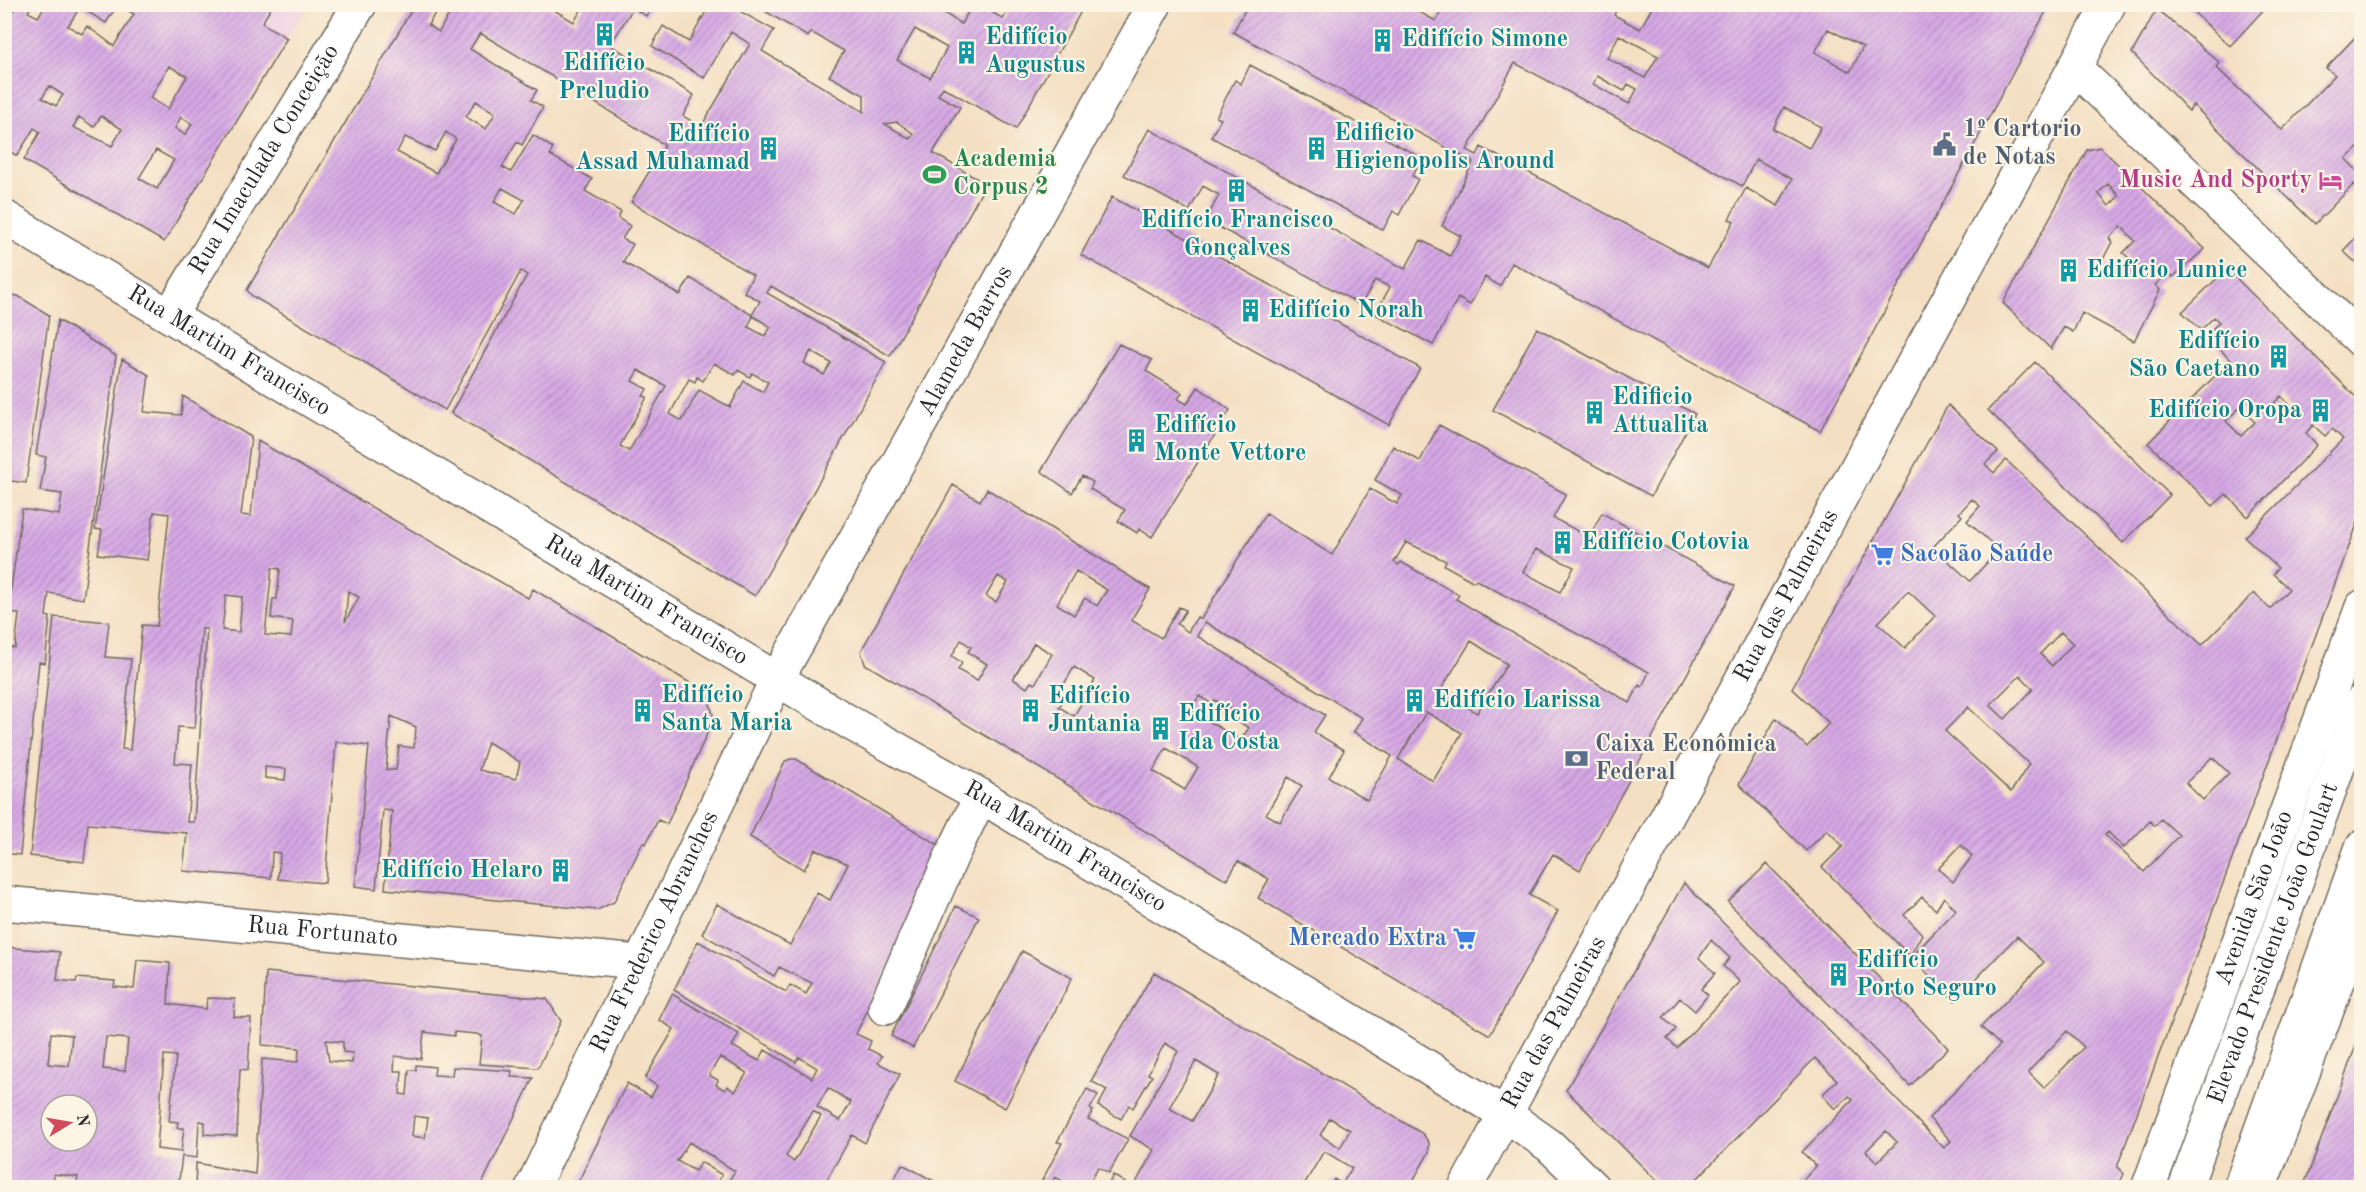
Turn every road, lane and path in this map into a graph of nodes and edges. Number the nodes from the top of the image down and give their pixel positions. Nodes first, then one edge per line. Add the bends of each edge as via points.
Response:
1 (360, 4) edge
2 (1155, 4) edge
3 (2109, 4) edge
4 (2076, 69) junction
5 (4, 217) edge
6 (171, 315) junction
7 (2361, 341) edge
8 (2361, 607) edge
9 (777, 679) junction
10 (2361, 701) edge
11 (981, 796) junction
12 (2361, 847) edge
13 (4, 903) edge
14 (2361, 919) edge
15 (639, 962) junction
16 (885, 1008) dead end
17 (1504, 1114) junction
18 (532, 1188) edge
19 (1464, 1188) edge
20 (1593, 1188) edge
21 (2148, 1188) edge
22 (2185, 1188) edge
23 (2240, 1188) edge
24 (2259, 1188) edge

1 - 6 main road, Rua Imaculada Conceição
2 - 9 main road, Alameda Barros
3 - 4 main road, Rua das Palmeiras
4 - 7 main road
4 - 17 main road, Rua das Palmeiras
5 - 6 main road, Rua Martim Francisco
6 - 9 main road, Rua Martim Francisco
8 - 21 main road, Avenida São João
9 - 11 main road, Rua Martim Francisco
9 - 15 main road, Rua Frederico Abranches
10 - 22 main road, Elevado Presidente João Goulart
11 - 16 main road
11 - 17 main road, Rua Martim Francisco
12 - 23 main road, Elevado Presidente João Goulart
13 - 15 main road, Rua Fortunato
14 - 24 main road
15 - 18 main road, Rua Frederico Abranches
17 - 19 main road, Rua das Palmeiras
17 - 20 main road, Rua Martim Francisco via 1550,1146

